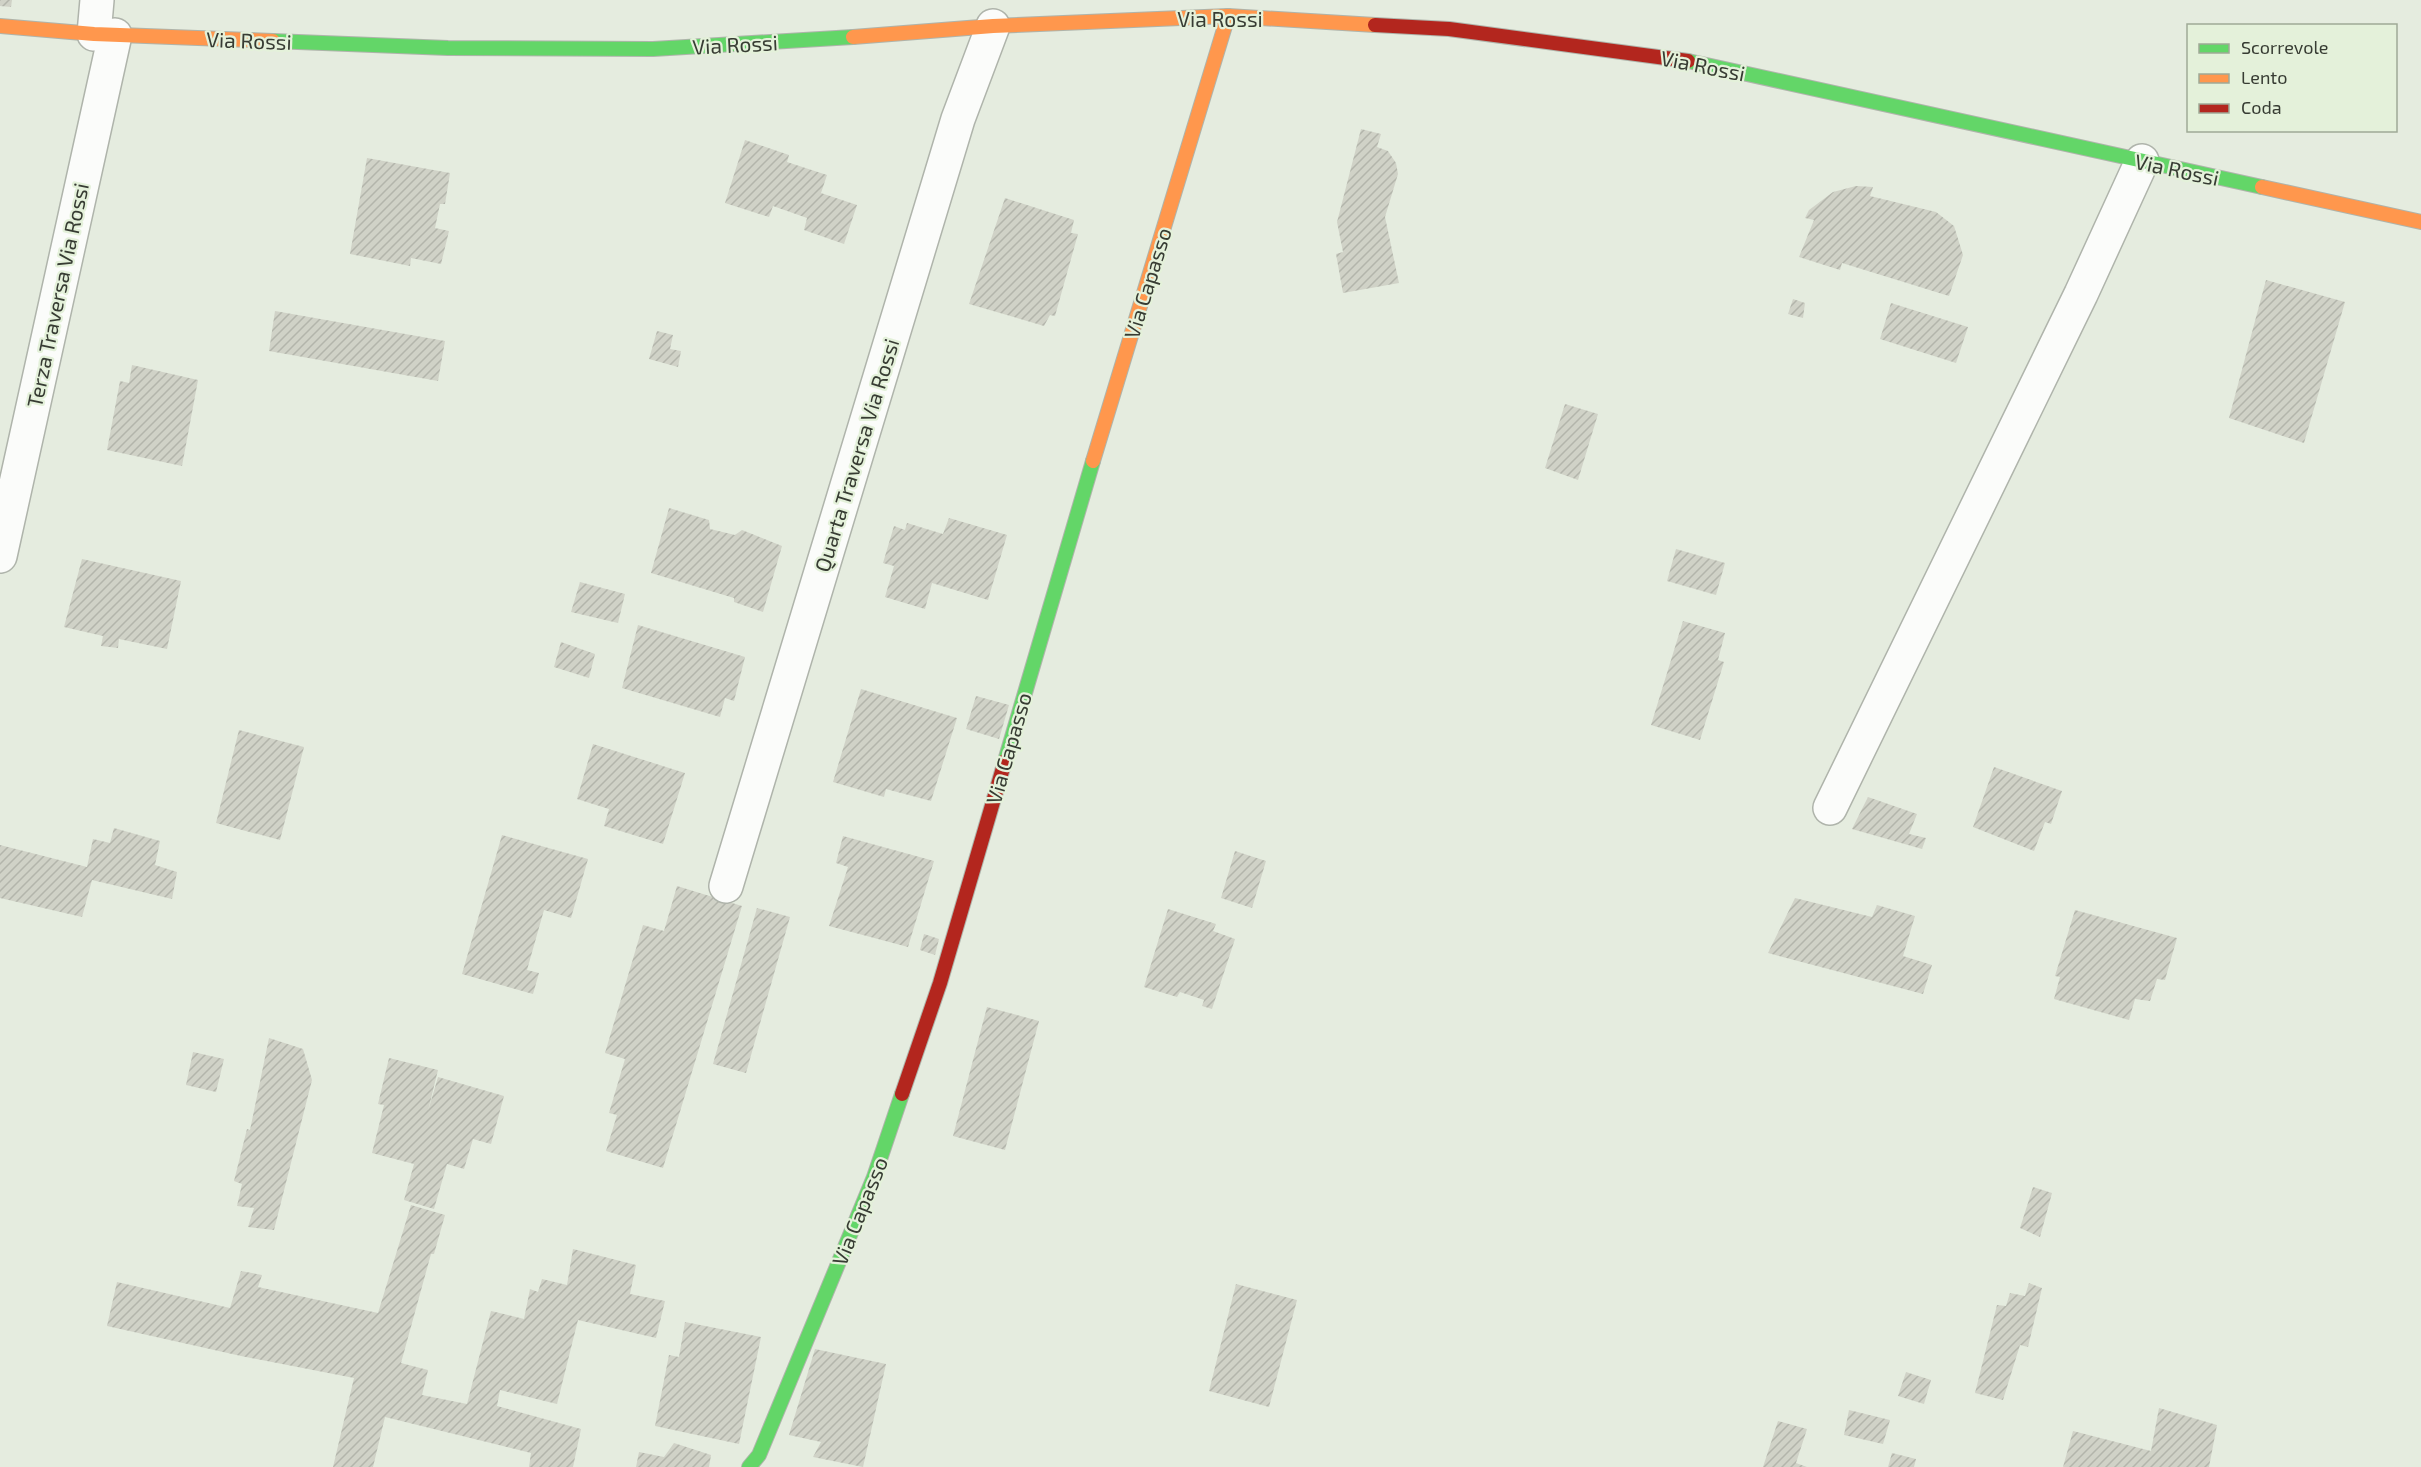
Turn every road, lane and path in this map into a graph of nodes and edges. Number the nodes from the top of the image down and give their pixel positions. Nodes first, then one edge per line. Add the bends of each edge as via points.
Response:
1 (97, 0) edge
2 (1228, 16) junction
3 (0, 26) edge
4 (993, 26) junction
5 (104, 34) junction
6 (2142, 161) junction
7 (2421, 222) edge
8 (0, 556) edge
9 (1830, 808) dead end
10 (726, 886) dead end
11 (749, 1467) edge

1 - 5 street, Terza Traversa Via Rossi
2 - 4 street, Via Rossi
2 - 6 street, Via Rossi via 1449,29 1679,59
2 - 11 street, Via Capasso via 940,983 874,1177 759,1455
3 - 5 street, Via Rossi
4 - 5 street, Via Rossi via 653,49 448,48
4 - 10 street, Quarta Traversa Via Rossi via 958,119
5 - 8 street, Terza Traversa Via Rossi
6 - 7 street, Via Rossi
6 - 9 street via 2076,305

